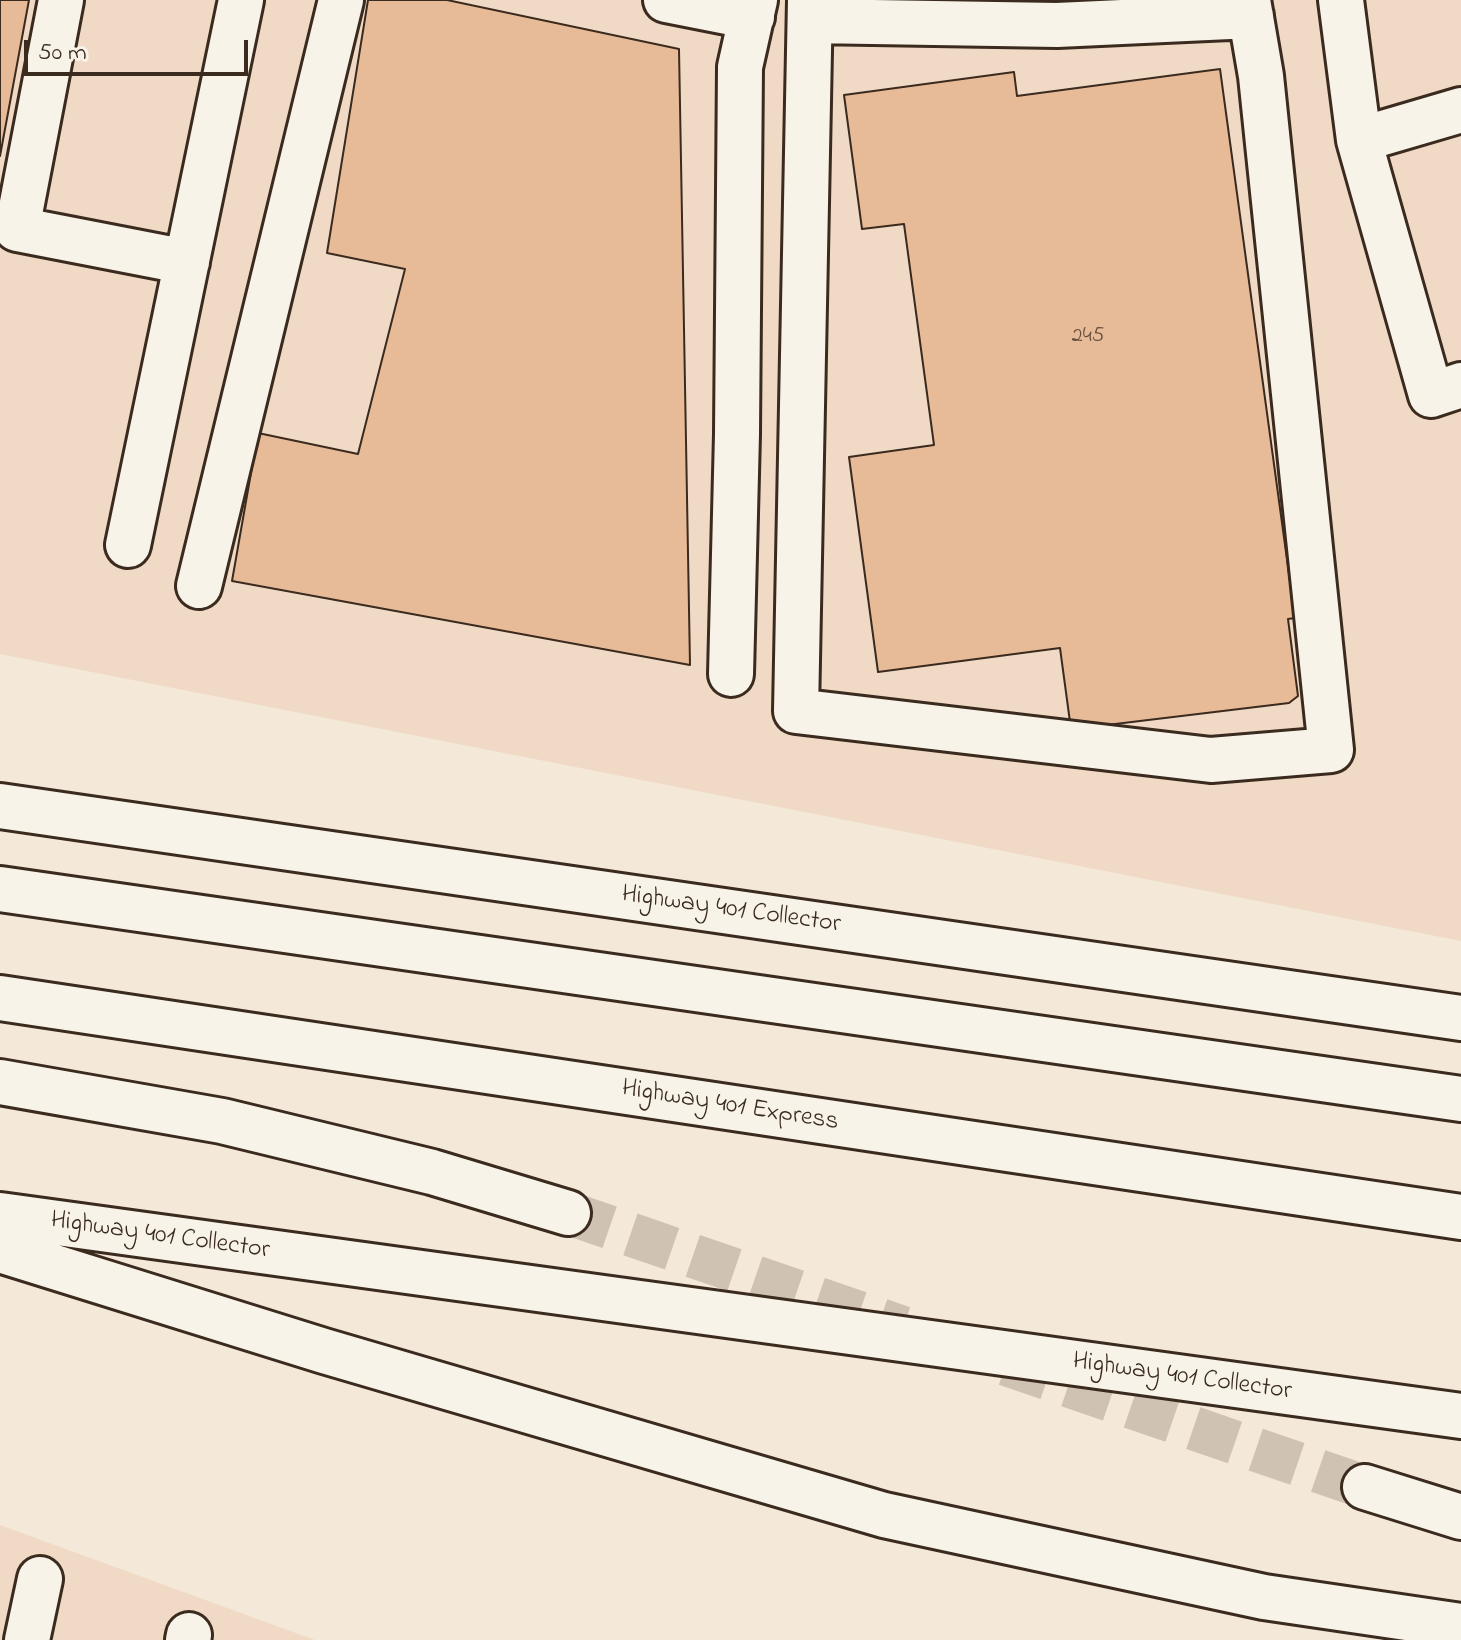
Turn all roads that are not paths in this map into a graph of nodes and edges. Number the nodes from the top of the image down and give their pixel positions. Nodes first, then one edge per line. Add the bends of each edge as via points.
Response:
1 (61, 0) edge
2 (241, 0) edge
3 (341, 0) edge
4 (666, 0) edge
5 (1341, 0) edge
6 (753, 8) edge
7 (1250, 8) edge
8 (810, 10) edge
9 (1461, 110) edge
10 (1359, 140) junction
11 (187, 262) junction
12 (1461, 385) edge
13 (128, 545) dead end
14 (199, 586) dead end
15 (731, 674) dead end
16 (0, 806) edge
17 (0, 889) edge
18 (0, 998) edge
19 (1461, 1018) edge
20 (0, 1082) edge
21 (1461, 1099) edge
22 (568, 1213) tunnel mouth
23 (0, 1215) edge
24 (1461, 1217) edge
25 (0, 1250) edge
26 (1454, 1413) edge
27 (1365, 1487) tunnel mouth
28 (1461, 1517) edge
29 (40, 1579) dead end
30 (1461, 1626) edge
31 (27, 1640) edge

1 - 11 main road via 17,229
2 - 11 main road
3 - 14 main road
4 - 6 main road
5 - 10 main road
6 - 15 main road via 740,67
7 - 8 main road via 1057,25
7 - 8 main road via 1331,750 1211,760 796,711
9 - 10 main road
10 - 12 main road via 1431,395
11 - 13 main road
16 - 19 main road, Highway 401 Collector
17 - 21 main road
18 - 24 main road, Highway 401 Express
20 - 22 main road via 222,1121 432,1172
23 - 26 main road, Highway 401 Collector
25 - 30 main road via 884,1515 1264,1597
27 - 28 main road
29 - 31 main road

